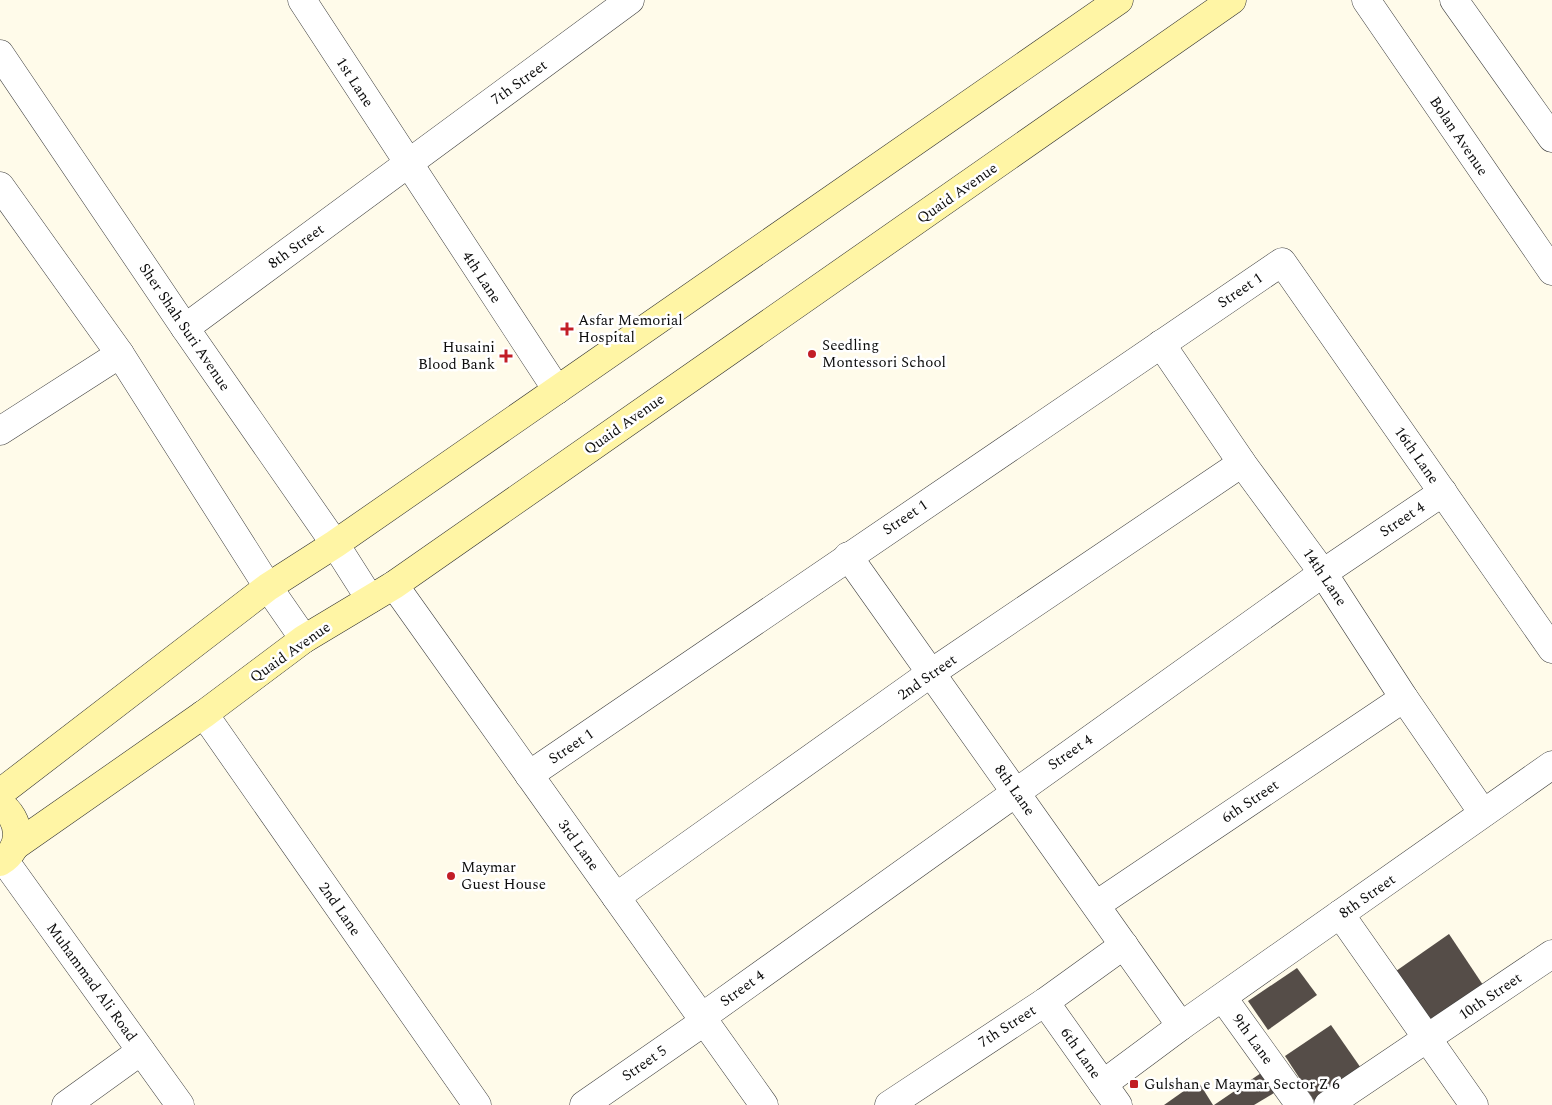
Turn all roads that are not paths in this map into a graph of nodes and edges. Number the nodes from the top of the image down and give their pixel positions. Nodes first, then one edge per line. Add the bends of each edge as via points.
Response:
1 (302, 0) edge
2 (630, 0) edge
3 (1120, 0) edge
4 (1232, 0) edge
5 (1366, 0) edge
6 (1454, 0) edge
7 (0, 54) edge
8 (1552, 138) edge
9 (408, 164) junction
10 (0, 186) edge
11 (1282, 262) joint
12 (1552, 271) edge
13 (184, 328) junction
14 (1161, 344) junction
15 (120, 354) junction
16 (558, 390) junction
17 (0, 431) edge
18 (1242, 463) junction
19 (1443, 492) junction
20 (335, 544) junction
21 (848, 556) junction
22 (1323, 572) junction
23 (394, 585) junction
24 (268, 587) junction
25 (370, 599) junction
26 (304, 639) junction
27 (1552, 649) edge
28 (931, 674) junction
29 (1404, 698) junction
30 (204, 714) junction
31 (1552, 765) edge
32 (529, 775) junction
33 (1016, 790) junction
34 (0, 793) edge
35 (0, 804) edge
36 (1483, 813) junction
37 (6, 856) edge
38 (616, 897) junction
39 (1096, 905) junction
40 (1340, 914) junction
41 (1124, 945) junction
42 (1552, 954) edge
43 (1223, 998) junction
44 (1045, 1002) junction
45 (703, 1019) junction
46 (1181, 1026) junction
47 (1427, 1039) junction
48 (141, 1051) junction
49 (1110, 1094) edge
50 (66, 1105) edge
51 (180, 1105) edge
52 (477, 1105) edge
53 (584, 1105) edge
54 (764, 1105) edge
55 (888, 1105) edge
56 (1300, 1105) edge
57 (1328, 1105) edge
58 (1474, 1105) edge

1 - 9 street, 1st Lane
2 - 9 street, 7th Street
3 - 16 main road
4 - 23 main road, Quaid Avenue
5 - 12 street, Bolan Avenue
6 - 8 street
7 - 13 street, Sher Shah Suri Avenue
9 - 13 street, 8th Street
9 - 16 street, 4th Lane
10 - 15 street
11 - 14 street, Street 1
11 - 19 street, 16th Lane
13 - 20 street, Sher Shah Suri Avenue
14 - 18 street, 14th Lane
14 - 21 street, Street 1
15 - 17 street
15 - 24 street
16 - 20 main road
18 - 22 street, 14th Lane
18 - 28 street, 2nd Street
19 - 22 street, Street 4
19 - 27 street, 16th Lane
20 - 24 main road
20 - 25 street, Sher Shah Suri Avenue
21 - 28 street, 8th Lane
21 - 32 street, Street 1
22 - 29 street, 14th Lane
22 - 33 street, Street 4
23 - 25 main road, Quaid Avenue
23 - 32 street, 3rd Lane
24 - 26 street
24 - 34 main road
25 - 26 main road, Quaid Avenue
26 - 30 main road, Quaid Avenue
28 - 33 street, 8th Lane
28 - 38 street, 2nd Street
29 - 36 street, 14th Lane
29 - 39 street, 6th Street
30 - 37 main road, Quaid Avenue
30 - 52 street, 2nd Lane
31 - 36 street, 8th Street
32 - 38 street, 3rd Lane
33 - 39 street, 8th Lane
33 - 45 street, Street 4
35 - 37 main road via 13,817 17,836
36 - 40 street, 8th Street
37 - 48 street, Muhammad Ali Road
38 - 45 street, 3rd Lane
39 - 41 street, 8th Lane
40 - 43 street, 8th Street
40 - 47 street
41 - 44 street, 7th Street
41 - 46 street, 8th Lane
42 - 47 street, 10th Street
43 - 46 street, 8th Street
43 - 56 street, 9th Lane
44 - 49 street, 6th Lane
44 - 55 street, 7th Street
45 - 53 street, Street 5
45 - 54 street, 3rd Lane
46 - 49 street, 8th Street
47 - 57 street, 10th Street
47 - 58 street
48 - 50 street
48 - 51 street, Muhammad Ali Road

